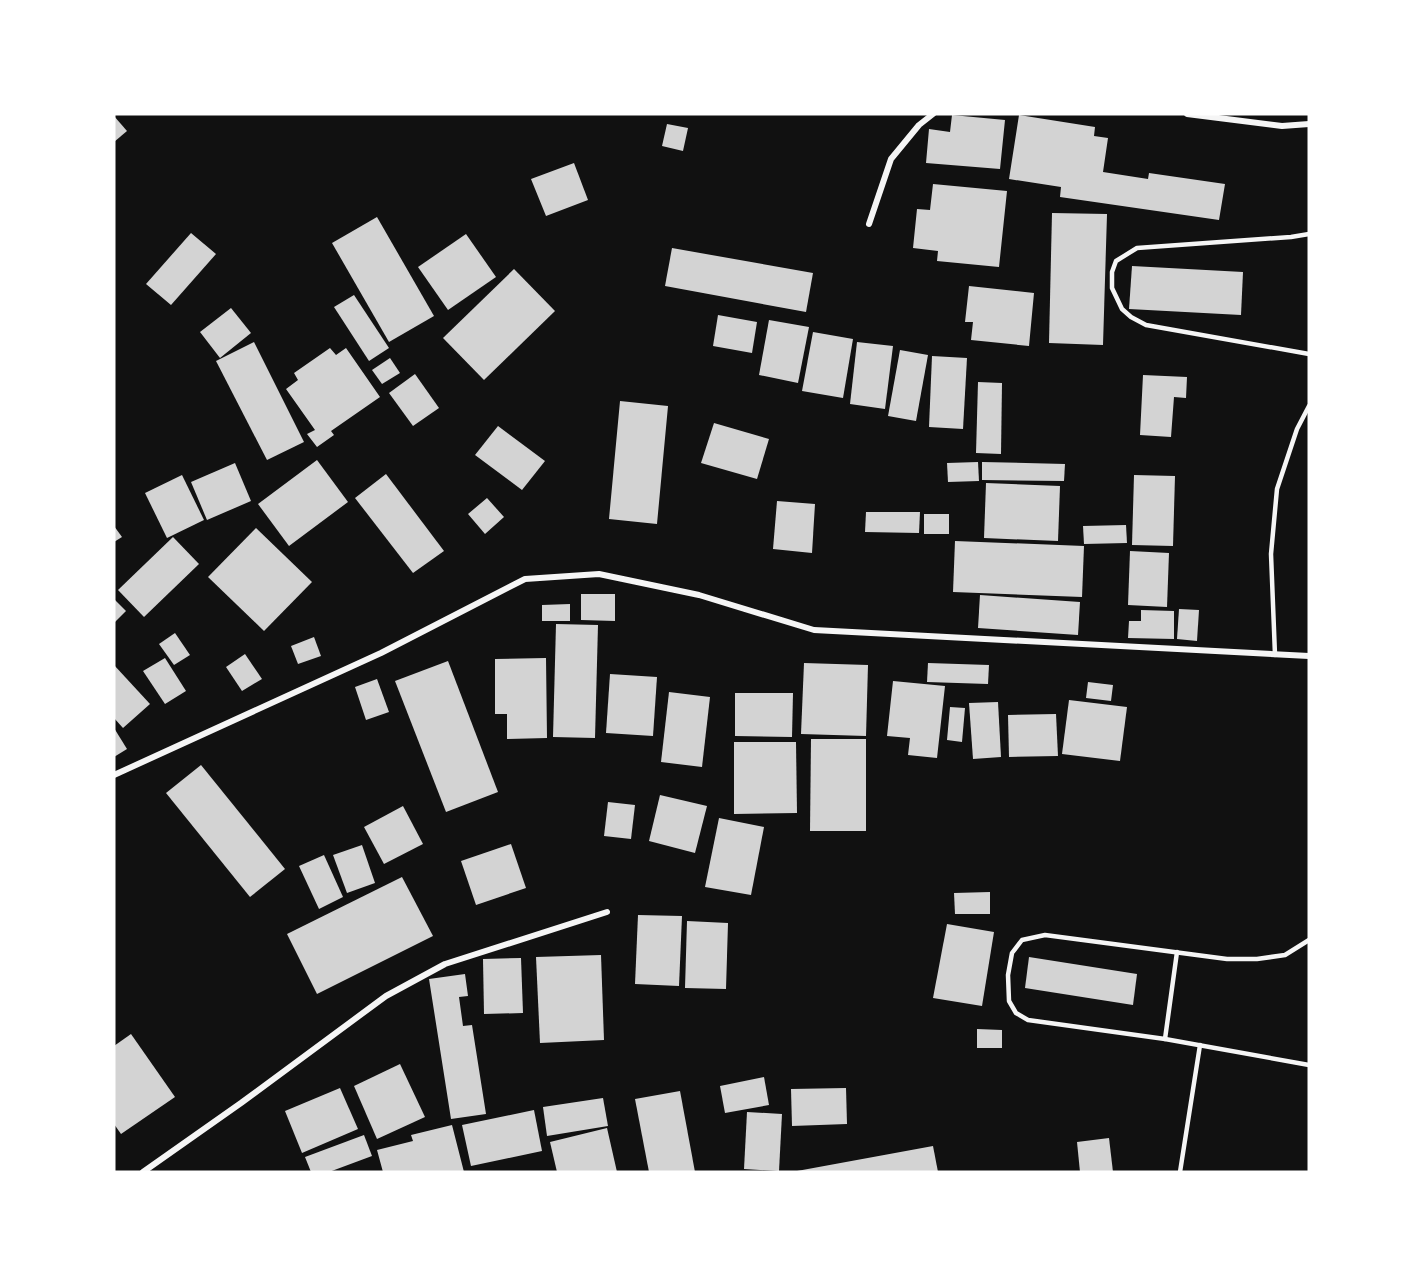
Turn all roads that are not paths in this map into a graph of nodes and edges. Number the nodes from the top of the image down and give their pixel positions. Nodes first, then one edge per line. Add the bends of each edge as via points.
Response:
1 (933, 114) edge
2 (1187, 114) edge
3 (1309, 124) edge
4 (869, 224) dead end
5 (1309, 234) edge
6 (1309, 354) edge
7 (1309, 406) edge
8 (1275, 655) junction
9 (1309, 656) edge
10 (114, 775) edge
11 (607, 912) dead end
12 (1309, 940) edge
13 (1177, 952) junction
14 (1165, 1039) junction
15 (1200, 1045) junction
16 (1309, 1065) edge
17 (143, 1172) edge
18 (1180, 1172) edge

1 - 4 street via 891,159
2 - 3 street via 1282,126
5 - 6 lane via 1137,248 1116,261 1112,272 1112,288 1122,309 1146,325
7 - 8 lane via 1277,489 1271,554
8 - 9 street
8 - 10 street via 814,630 699,595 599,574 525,579 381,653
11 - 17 street via 444,964 386,996
12 - 13 lane via 1285,955 1257,959
13 - 14 lane
13 - 14 lane via 1045,935 1022,940 1012,953 1008,975 1009,1002 1016,1013 1028,1020
14 - 15 lane
15 - 16 lane
15 - 18 lane

